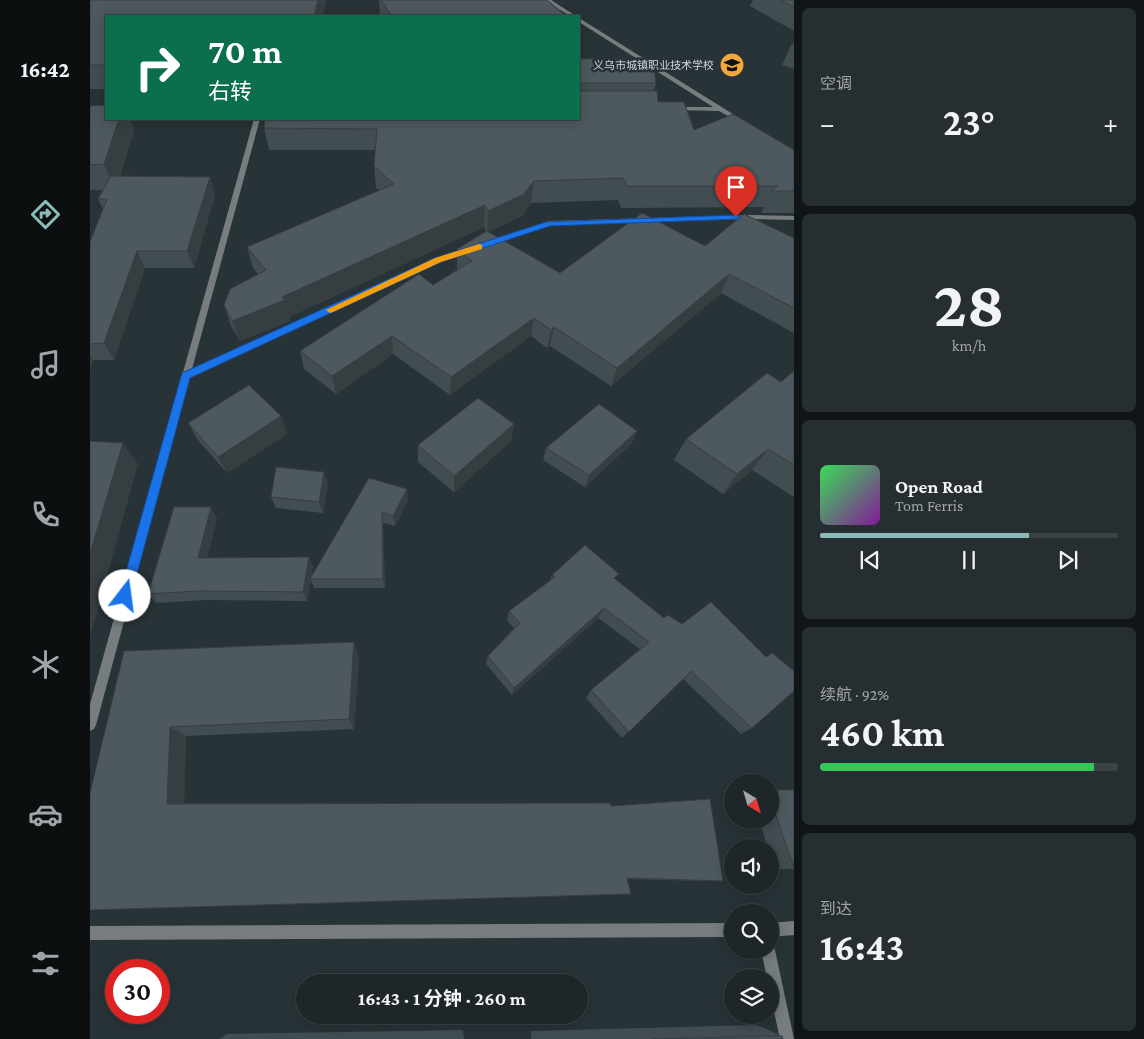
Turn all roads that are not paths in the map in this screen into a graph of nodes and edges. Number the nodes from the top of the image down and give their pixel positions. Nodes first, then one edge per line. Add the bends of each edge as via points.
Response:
1 (547, 0) edge
2 (571, 15) edge
3 (580, 21) edge
4 (664, 109) edge
5 (720, 109) junction
6 (257, 120) edge
7 (745, 123) edge
8 (794, 218) edge
9 (484, 245) edge
10 (475, 248) edge
11 (186, 376) junction
12 (90, 725) edge
13 (794, 928) edge
14 (779, 929) edge
15 (724, 930) edge
16 (90, 933) edge
17 (770, 959) edge
18 (787, 1039) edge

1 - 2 street
3 - 5 street
4 - 5 street
5 - 7 street
6 - 11 street
8 - 9 street via 549,224
10 - 11 street via 438,260
11 - 12 street
13 - 14 street
15 - 16 street
17 - 18 street

